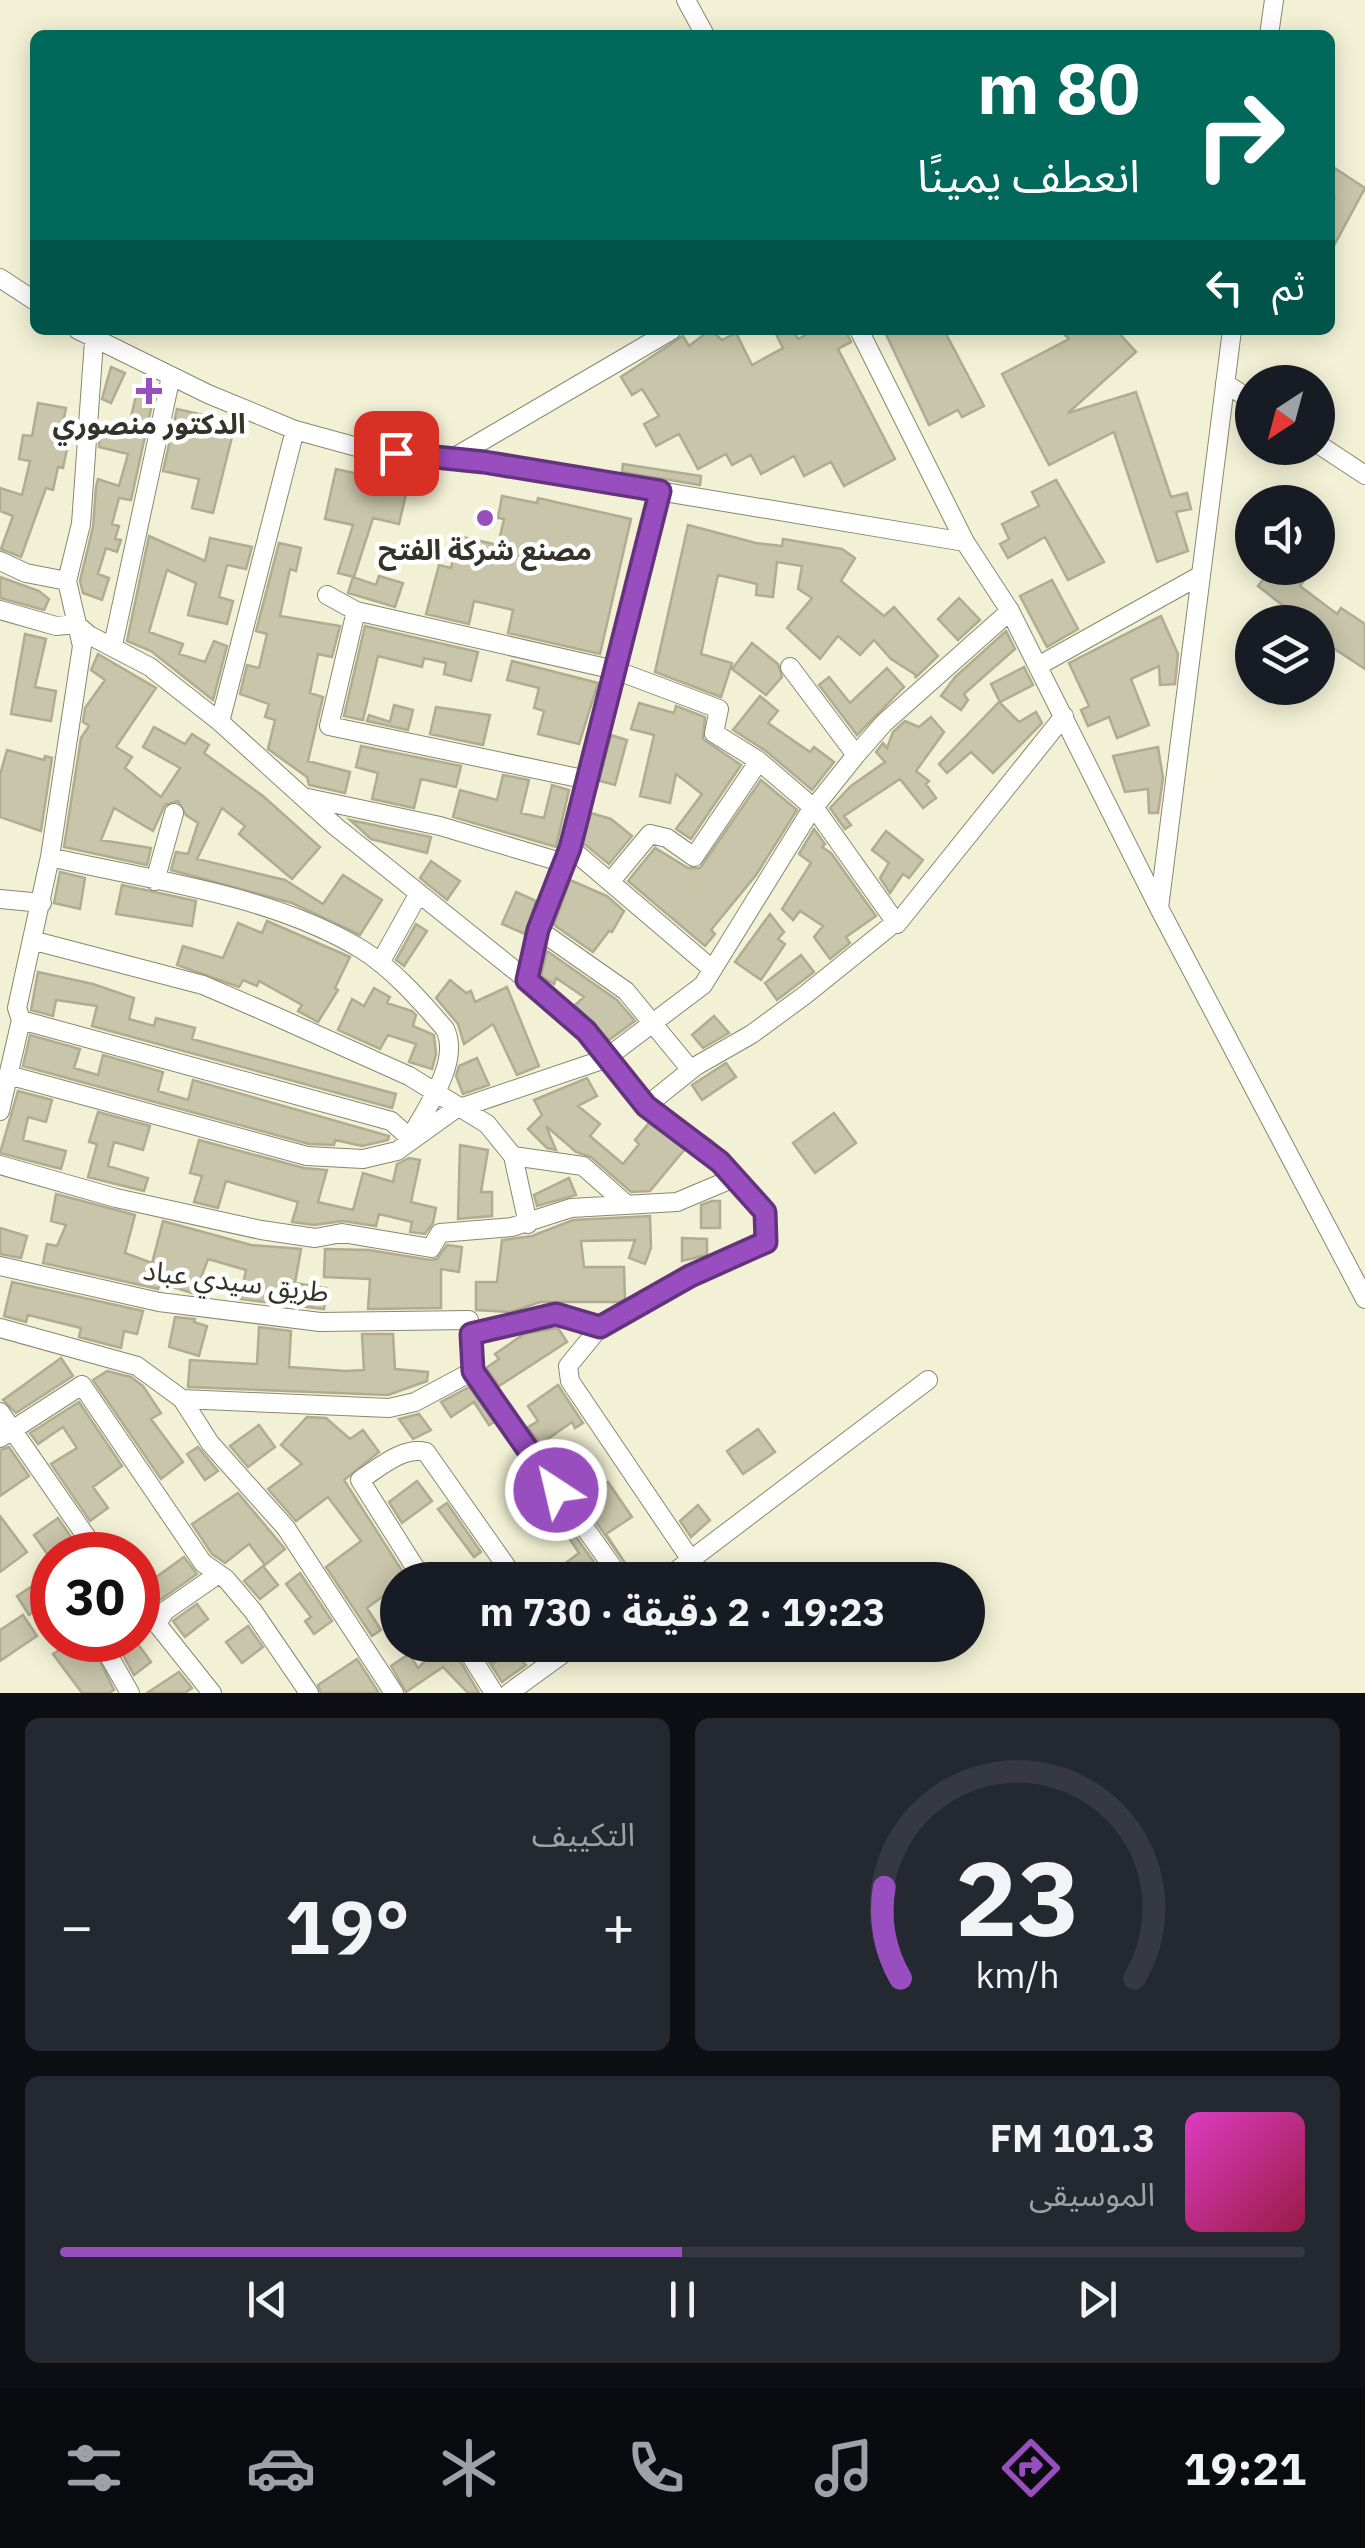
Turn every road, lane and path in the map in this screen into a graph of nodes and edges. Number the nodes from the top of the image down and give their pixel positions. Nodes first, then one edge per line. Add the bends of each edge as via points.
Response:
1 (686, 0) edge
2 (1274, 0) edge
3 (702, 30) edge
4 (1270, 30) edge
5 (0, 278) edge
6 (30, 298) edge
7 (86, 335) edge
8 (663, 335) edge
9 (862, 335) edge
10 (1231, 335) edge
11 (171, 376) junction
12 (1225, 384) junction
13 (1235, 390) edge
14 (296, 430) junction
15 (1335, 455) edge
16 (452, 458) junction
17 (1365, 475) edge
18 (660, 491) junction
19 (965, 542) junction
20 (0, 561) edge
21 (1201, 576) junction
22 (67, 582) junction
23 (327, 595) dead end
24 (0, 610) edge
25 (356, 611) junction
26 (1010, 611) junction
27 (76, 624) junction
28 (113, 645) junction
29 (1038, 666) junction
30 (790, 667) dead end
31 (615, 670) junction
32 (1064, 716) junction
33 (220, 722) junction
34 (856, 755) junction
35 (758, 761) junction
36 (588, 780) junction
37 (302, 797) junction
38 (816, 810) junction
39 (174, 813) dead end
40 (567, 855) junction
41 (50, 857) junction
42 (155, 881) junction
43 (611, 881) junction
44 (419, 894) junction
45 (0, 899) edge
46 (42, 903) junction
47 (1159, 908) junction
48 (897, 924) junction
49 (538, 930) junction
50 (34, 941) junction
51 (380, 963) junction
52 (712, 969) junction
53 (527, 980) junction
54 (13, 1010) edge
55 (654, 1023) junction
56 (605, 1059) junction
57 (691, 1070) junction
58 (8, 1076) junction
59 (434, 1092) junction
60 (646, 1106) junction
61 (0, 1107) edge
62 (459, 1108) junction
63 (410, 1138) junction
64 (512, 1156) junction
65 (0, 1165) edge
66 (734, 1178) junction
67 (626, 1204) junction
68 (528, 1224) junction
69 (0, 1266) edge
70 (1365, 1299) edge
71 (470, 1327) junction
72 (600, 1327) junction
73 (0, 1328) edge
74 (91, 1356) junction
75 (473, 1371) junction
76 (928, 1380) dead end
77 (82, 1384) junction
78 (182, 1399) junction
79 (0, 1412) edge
80 (6, 1434) edge
81 (81, 1532) edge
82 (692, 1560) junction
83 (412, 1562) edge
84 (503, 1562) edge
85 (609, 1562) edge
86 (689, 1562) edge
87 (216, 1575) junction
88 (160, 1614) edge
89 (160, 1641) edge
90 (112, 1662) edge
91 (475, 1662) edge
92 (549, 1662) edge
93 (130, 1693) edge
94 (212, 1693) edge
95 (309, 1693) edge
96 (394, 1693) edge
97 (494, 1693) edge
98 (509, 1693) edge

1 - 3 street
2 - 4 street
5 - 6 street
7 - 11 street
7 - 22 street via 80,524
8 - 16 street
9 - 19 street
10 - 12 street
11 - 14 street
11 - 28 street
12 - 13 street
12 - 21 street
14 - 16 street via 368,450
14 - 33 street
15 - 17 street
16 - 18 street
18 - 19 street
18 - 31 street
19 - 26 street
20 - 22 street
21 - 29 street
21 - 47 street
22 - 27 street
23 - 25 street
24 - 27 street via 56,626
25 - 31 street
25 - 36 street via 329,726
26 - 29 street
26 - 34 street
27 - 28 street
27 - 41 street via 82,646
28 - 33 street
29 - 32 street
30 - 34 street
31 - 35 street via 719,709 714,733
31 - 36 street
32 - 47 street
32 - 48 street
33 - 37 street
34 - 38 street
35 - 38 street
35 - 43 street via 694,857 650,834
36 - 40 street
37 - 40 street
37 - 44 street
38 - 48 street
38 - 52 street
39 - 42 street
40 - 43 street
40 - 49 street
41 - 42 street
41 - 46 street
42 - 51 street via 257,904
43 - 52 street
44 - 51 street
44 - 53 street
45 - 46 street
46 - 50 street
47 - 70 street
48 - 57 street via 752,1034
49 - 53 street
49 - 55 street via 626,992
50 - 54 street
50 - 59 street via 203,985
51 - 59 street via 450,1041
52 - 55 street via 703,985
53 - 56 street via 586,1031
54 - 58 street
54 - 63 street via 391,1121
55 - 56 street
55 - 57 street
56 - 60 street
56 - 62 street
57 - 60 street
58 - 61 street
58 - 63 street via 308,1156 382,1158
59 - 62 street
59 - 63 street
60 - 66 street via 706,1148
62 - 63 street
62 - 64 street via 487,1124
64 - 67 street via 583,1166
64 - 68 street
65 - 68 street via 116,1198 315,1238 342,1232 432,1248 440,1233
66 - 67 street via 677,1202
66 - 72 street via 765,1212 766,1242
67 - 68 street via 570,1208
69 - 71 street, طريق سيدي عباد via 158,1302 320,1322
71 - 72 street, طريق سيدي عباد via 556,1314
71 - 75 street
72 - 82 street via 568,1366 570,1380
73 - 74 street
74 - 77 street
74 - 78 street via 137,1366
75 - 78 street via 416,1402 388,1408
75 - 85 street
76 - 82 street
77 - 80 street
77 - 87 street
78 - 96 street via 210,1443 286,1528
79 - 80 street
80 - 81 street
82 - 86 street
83 - 84 street via 360,1480 419,1449
87 - 88 street
87 - 95 street via 253,1611
89 - 94 street
90 - 93 street
91 - 97 street
92 - 98 street

